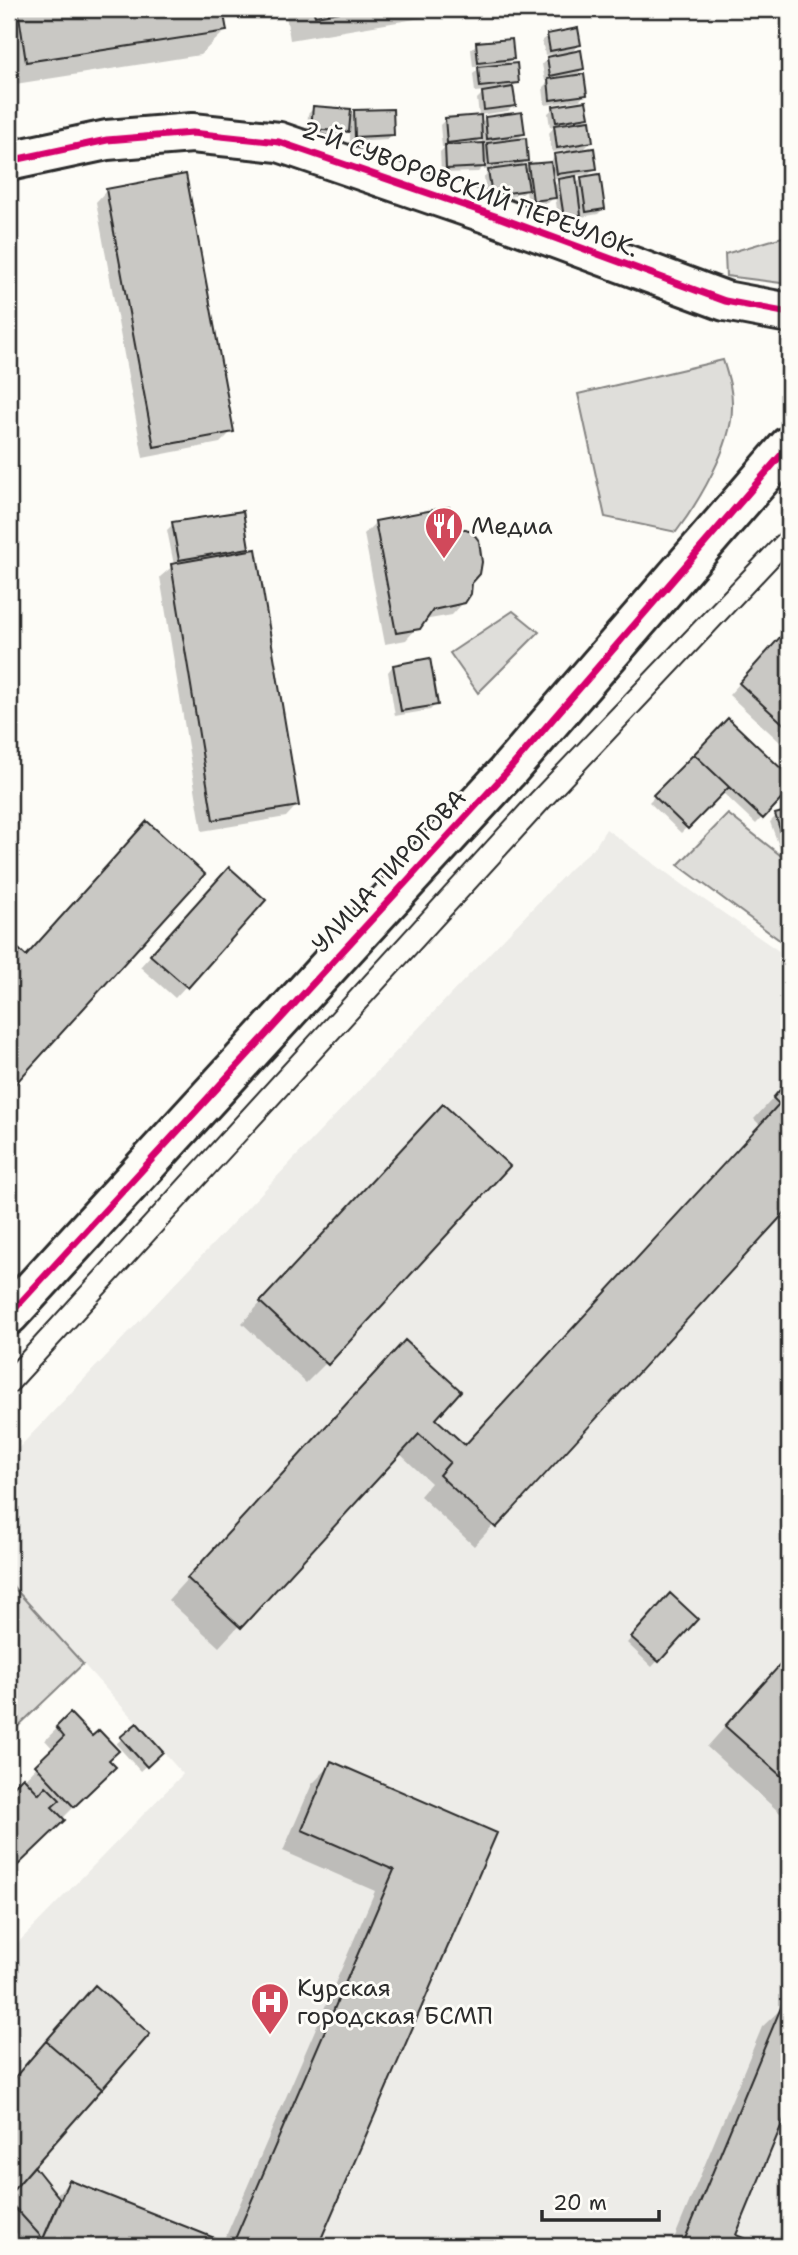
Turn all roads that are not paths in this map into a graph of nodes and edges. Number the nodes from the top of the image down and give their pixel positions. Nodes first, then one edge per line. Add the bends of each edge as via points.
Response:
1 (9, 161) edge
2 (789, 313) edge
3 (789, 446) edge
4 (9, 1315) edge

1 - 2 street, 2-Й СУВОРОВСКИЙ ПЕРЕУЛОК. via 107,140 192,133 279,142 725,301
3 - 4 street, УЛИЦА ПИРОГОВА via 507,772

